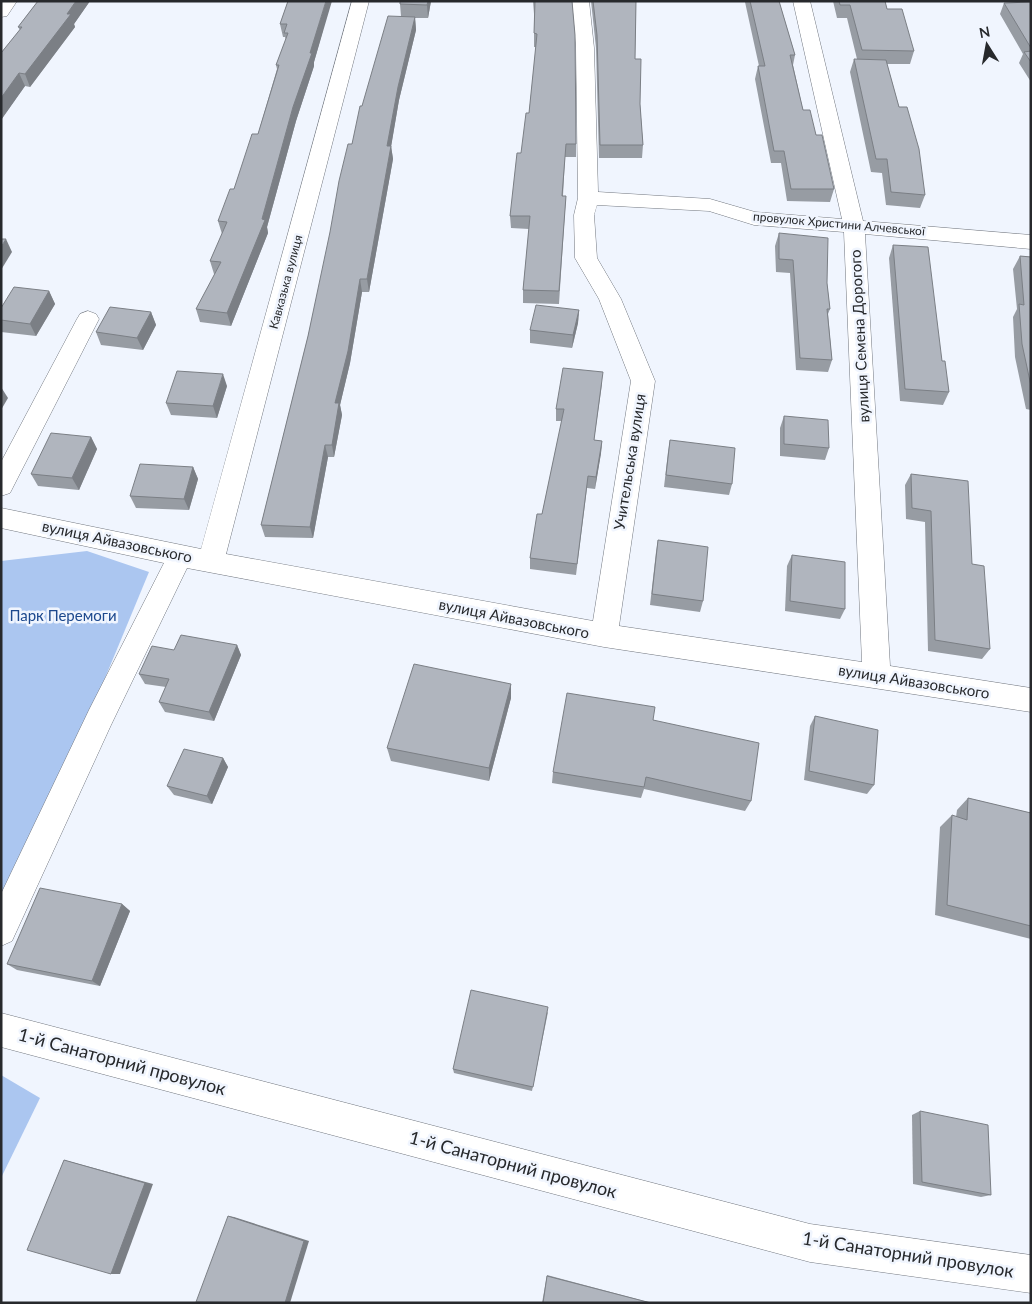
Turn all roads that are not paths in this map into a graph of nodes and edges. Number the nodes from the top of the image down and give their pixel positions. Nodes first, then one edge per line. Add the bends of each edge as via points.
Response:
1 (9, 1) edge
2 (361, 1) edge
3 (580, 1) edge
4 (801, 1) edge
5 (1, 12) edge
6 (588, 198) junction
7 (854, 226) junction
8 (1031, 242) edge
9 (88, 319) dead end
10 (1, 486) edge
11 (1, 518) edge
12 (180, 556) junction
13 (210, 562) junction
14 (604, 635) junction
15 (877, 676) junction
16 (1031, 700) edge
17 (1, 930) edge
18 (1, 1030) edge
19 (1031, 1274) edge

1 - 5 street
2 - 13 street, Кавказька вулиця
3 - 6 street, Учительська вулиця via 585,48
4 - 7 street, вулиця Семена Дорогого
6 - 7 street, провулок Христини Алчевської via 710,205 754,218
6 - 14 street, Учительська вулиця via 584,216 586,258 610,299 642,381
7 - 8 street, провулок Христини Алчевської
7 - 15 street, вулиця Семена Дорогого
9 - 10 street
11 - 12 street, вулиця Айвазовського
12 - 13 street, вулиця Айвазовського
12 - 17 street via 99,719
13 - 14 street, вулиця Айвазовського
14 - 15 street, вулиця Айвазовського
15 - 16 street, вулиця Айвазовського
18 - 19 street, 1-й Санаторний провулок via 810,1243

